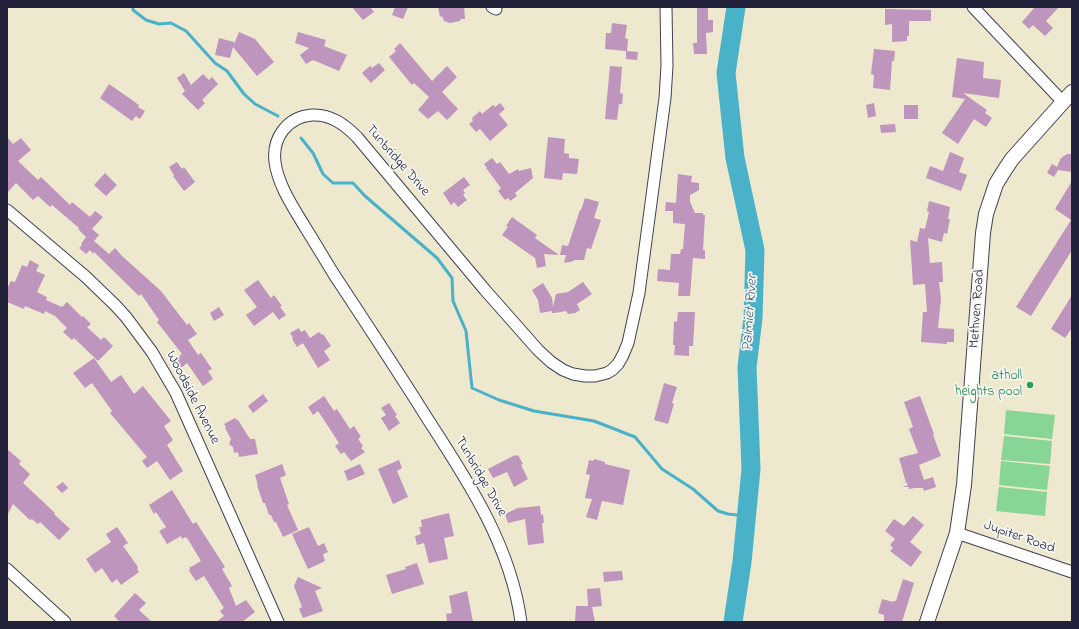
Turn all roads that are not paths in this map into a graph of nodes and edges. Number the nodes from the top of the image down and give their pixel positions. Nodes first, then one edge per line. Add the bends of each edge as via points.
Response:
1 (666, 7) edge
2 (973, 7) edge
3 (1068, 97) edge
4 (7, 210) edge
5 (957, 533) junction
6 (7, 569) edge
7 (1072, 572) edge
8 (65, 622) edge
9 (278, 622) edge
10 (521, 622) edge
11 (927, 622) edge

1 - 10 street, Tunbridge Drive via 665,98 639,293 628,343 618,364 607,373 585,376 573,374 551,362 538,350 348,128 329,117 310,115 291,122 277,139 275,162 293,207 452,456 490,522 516,592
2 - 3 street
3 - 5 street, Methven Road via 1012,159 996,184 986,214 964,485
4 - 9 street, Woodside Avenue via 115,305 152,352 186,415
5 - 7 street, Jupiter Road
5 - 11 street, Methven Road
6 - 8 street

